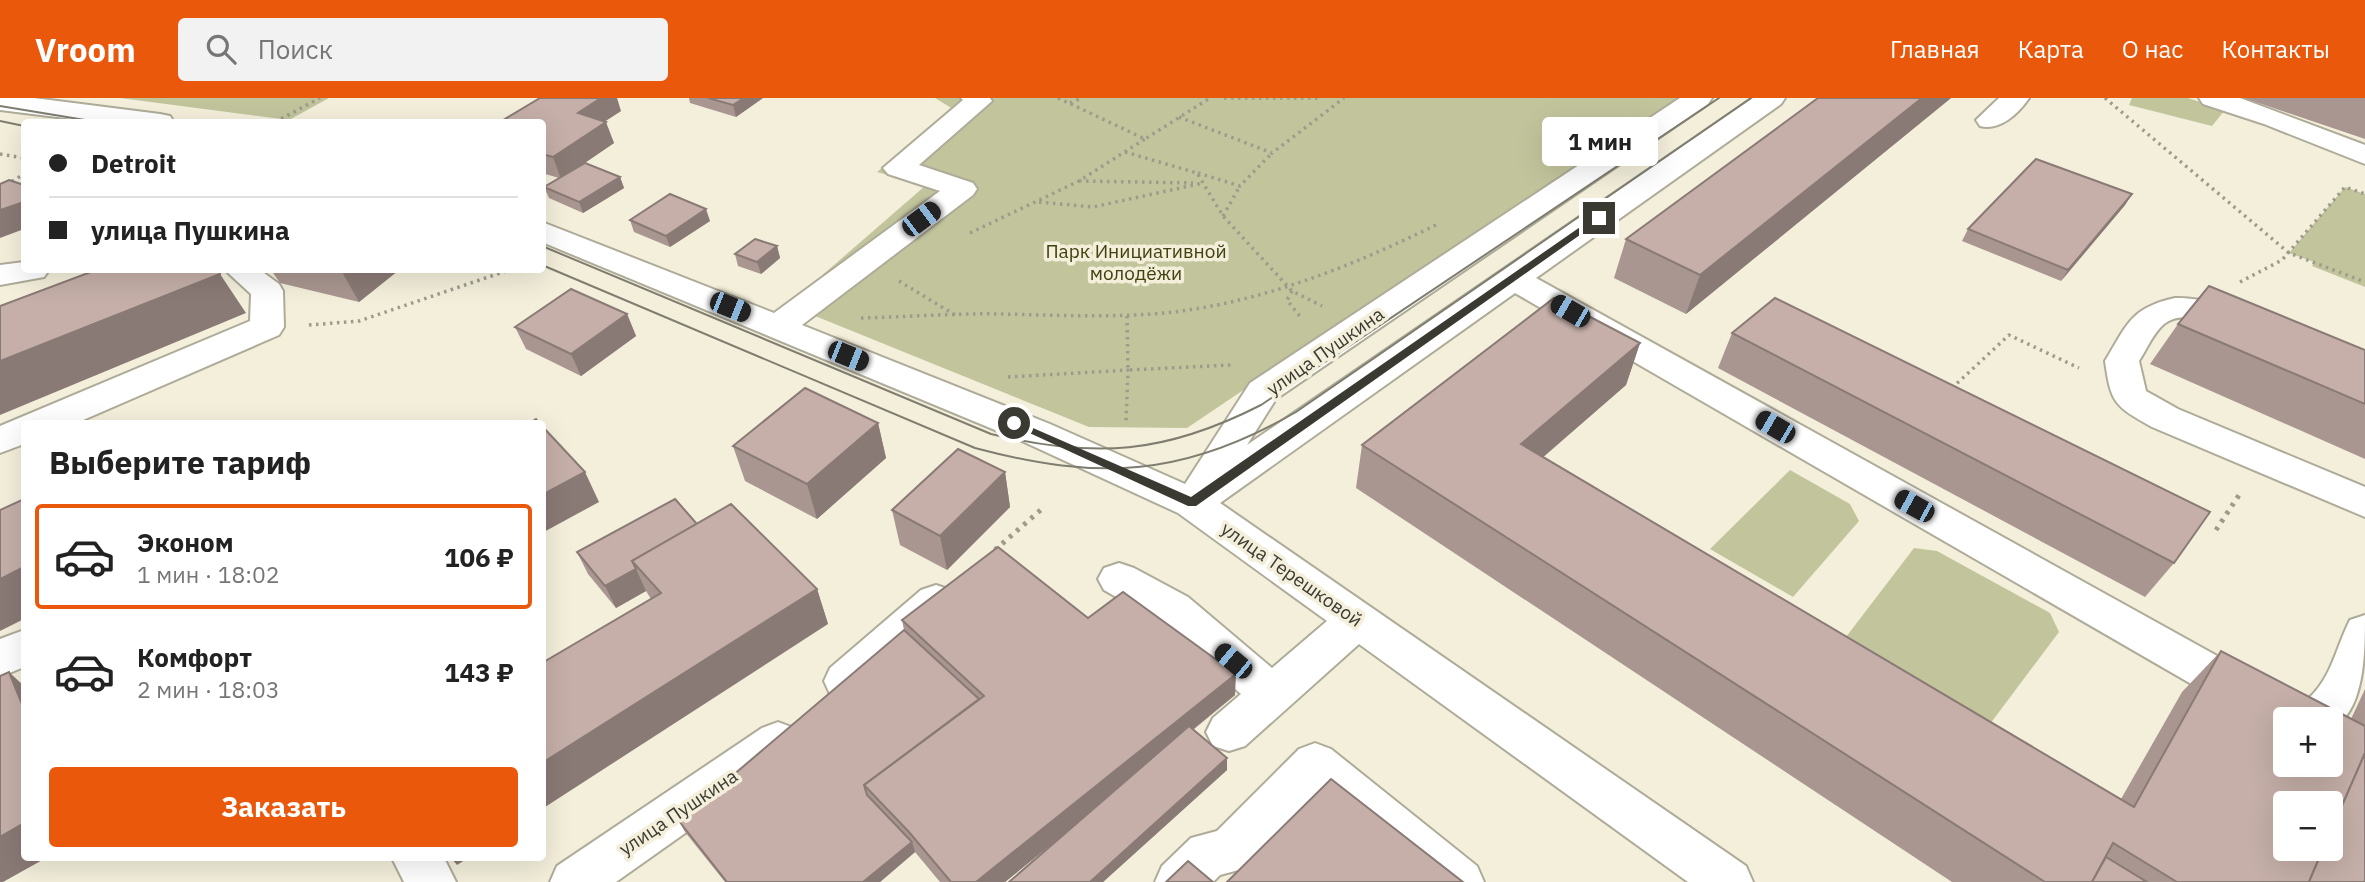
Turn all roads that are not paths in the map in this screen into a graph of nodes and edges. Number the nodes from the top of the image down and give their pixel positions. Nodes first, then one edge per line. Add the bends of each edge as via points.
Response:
1 (975, 98) edge
2 (1698, 98) edge
3 (1771, 98) edge
4 (2015, 98) edge
5 (2213, 98) edge
6 (0, 102) edge
7 (136, 119) edge
8 (1990, 120) dead end
9 (2365, 155) edge
10 (546, 233) edge
11 (21, 272) edge
12 (246, 273) edge
13 (0, 275) edge
14 (1513, 278) junction
15 (777, 327) junction
16 (2270, 336) edge
17 (48, 420) edge
18 (21, 431) edge
19 (0, 440) edge
20 (1192, 503) junction
21 (2365, 503) edge
22 (1119, 579) dead end
23 (936, 601) edge
24 (1357, 620) junction
25 (2365, 632) edge
26 (21, 648) edge
27 (0, 659) edge
28 (1273, 695) junction
29 (1229, 732) dead end
30 (419, 861) edge
31 (431, 882) edge
32 (575, 882) edge
33 (1180, 882) edge
34 (1459, 882) edge
35 (1727, 882) edge

1 - 15 street via 978,101 898,168 962,189
2 - 20 street, улица Пушкина via 1263,391
3 - 14 street
4 - 8 street
5 - 9 street
6 - 7 street
10 - 15 street, улица Терешковой
11 - 13 street
12 - 17 street via 267,291 267,327
14 - 20 street
14 - 25 street via 2287,717 2325,712 2342,693
15 - 20 street, улица Терешковой via 1037,433
16 - 21 street via 2192,307 2169,310 2152,317 2122,361 2127,390 2133,400 2165,418
18 - 19 street
20 - 24 street, улица Терешковой
22 - 28 street via 1173,610
23 - 32 street, улица Пушкина via 769,750
24 - 28 street
24 - 35 street, улица Терешковой
26 - 27 street
28 - 29 street
30 - 31 street
33 - 34 street via 1208,854 1229,852 1315,763

